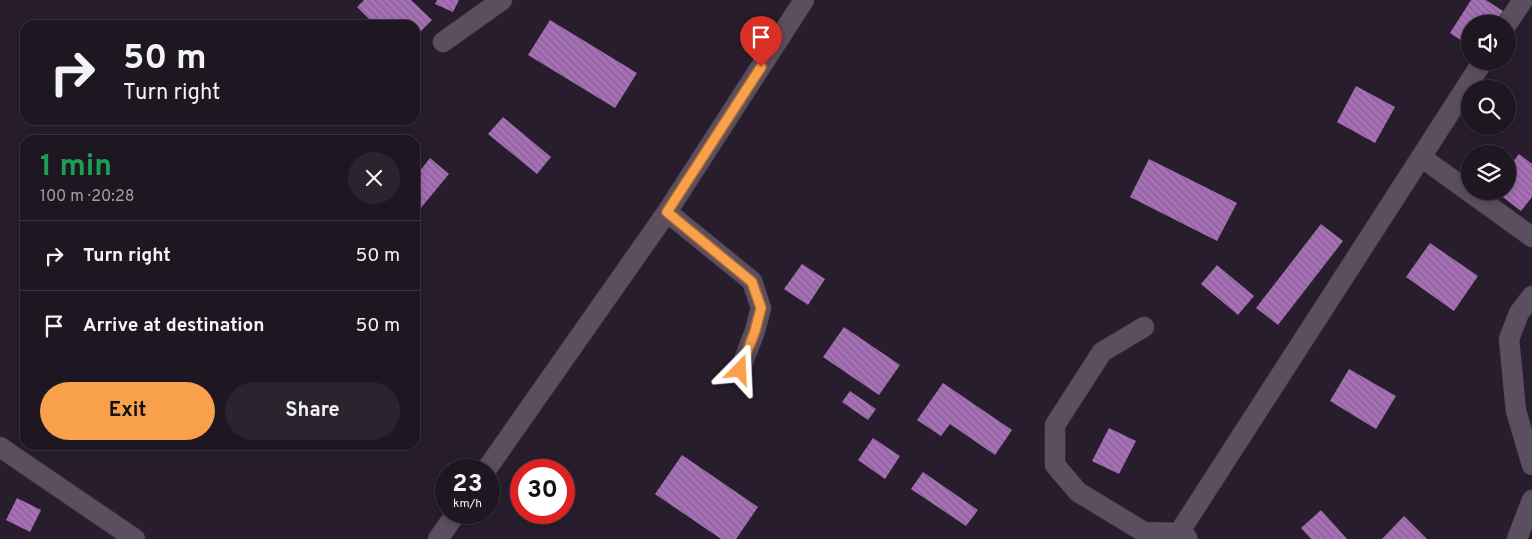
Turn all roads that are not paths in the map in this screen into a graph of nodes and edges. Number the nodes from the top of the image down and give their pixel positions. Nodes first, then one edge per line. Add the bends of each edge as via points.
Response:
1 (502, 0) edge
2 (804, 0) edge
3 (1523, 0) edge
4 (1513, 15) edge
5 (443, 42) dead end
6 (1477, 70) edge
7 (1421, 157) junction
8 (667, 212) junction
9 (1532, 237) edge
10 (1532, 296) edge
11 (1144, 327) dead end
12 (740, 370) dead end
13 (0, 447) edge
14 (494, 459) edge
15 (1532, 465) edge
16 (1532, 500) edge
17 (449, 524) edge
18 (1181, 537) edge
19 (134, 539) edge
20 (438, 539) edge
21 (1517, 539) edge

1 - 5 street
2 - 8 street
3 - 4 street
6 - 7 street
7 - 9 street
7 - 18 street
8 - 12 street via 752,282 761,308
8 - 14 street
10 - 15 street via 1518,313 1509,339 1516,411
11 - 18 street via 1102,352 1096,360 1055,425 1055,465 1078,492 1144,532
13 - 19 street
16 - 21 street
17 - 20 street

